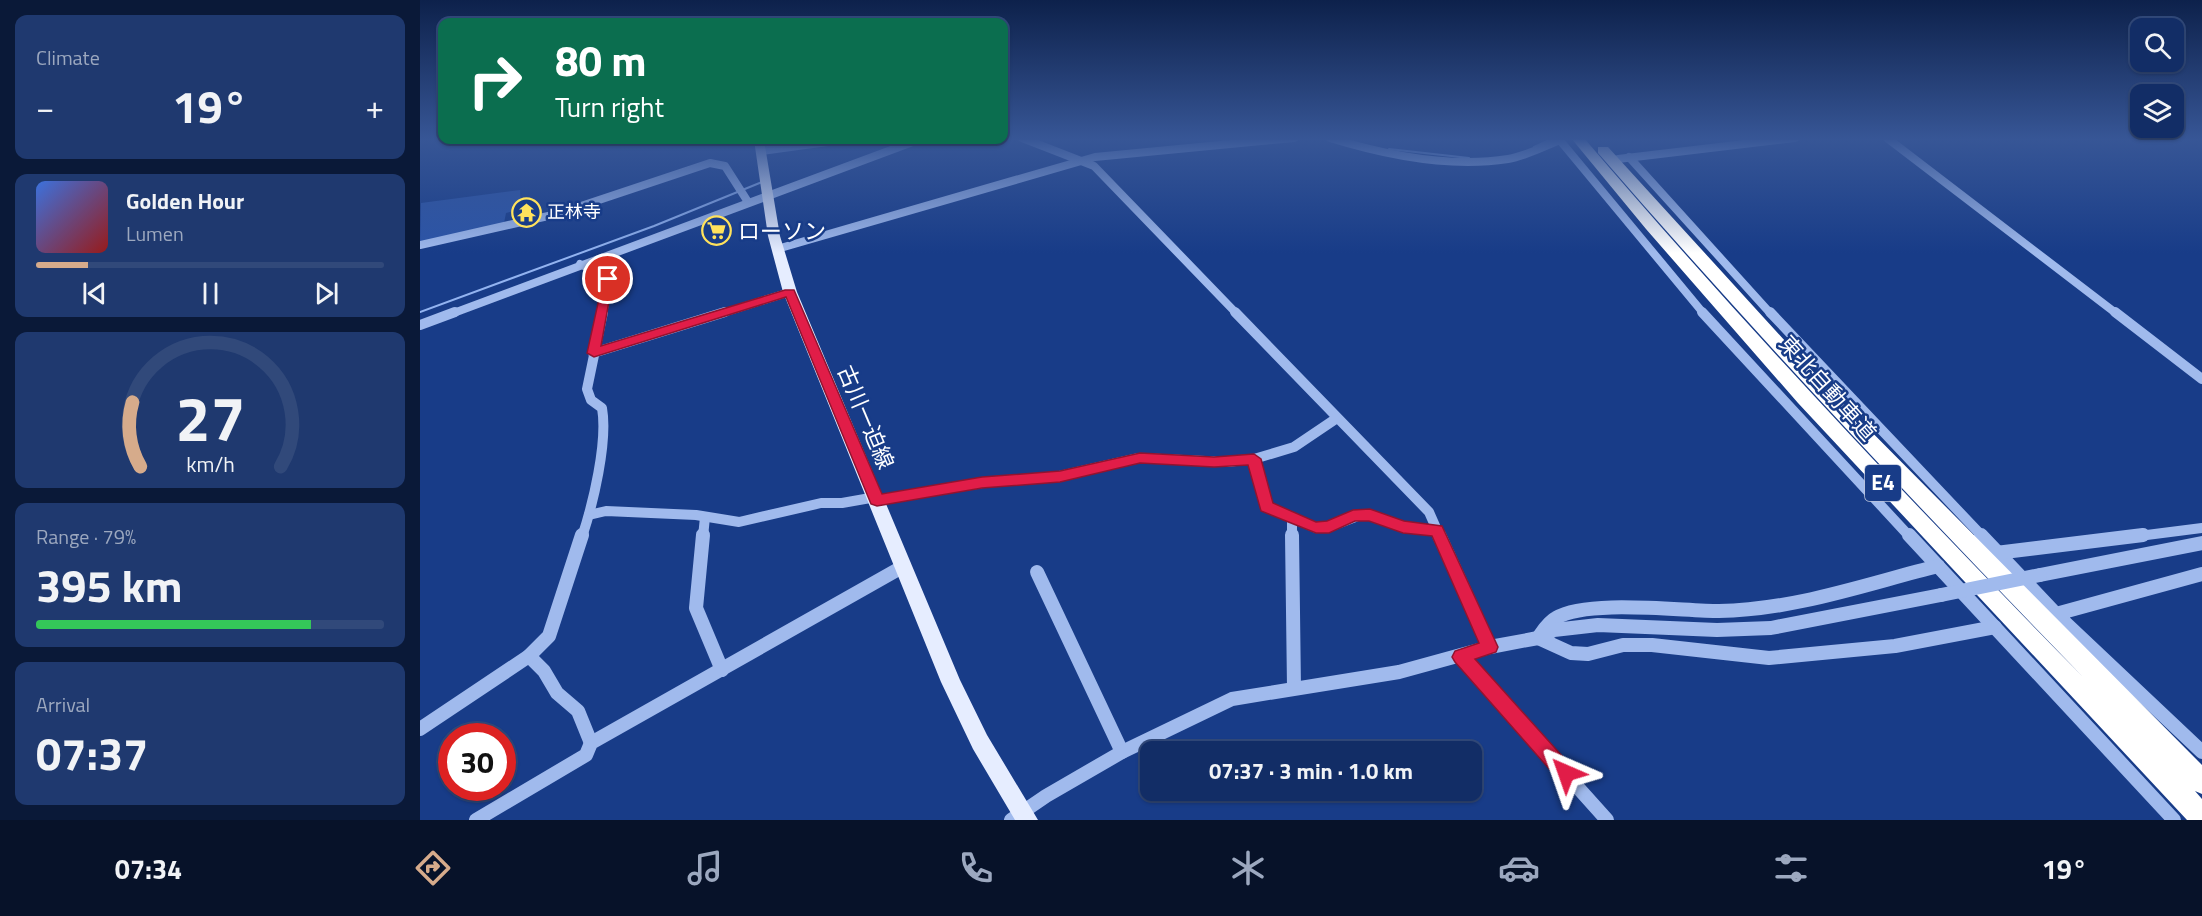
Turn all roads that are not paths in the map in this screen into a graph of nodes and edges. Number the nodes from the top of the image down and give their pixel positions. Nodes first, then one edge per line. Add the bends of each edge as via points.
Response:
1 (670, 176) edge
2 (731, 176) edge
3 (764, 176) edge
4 (800, 176) edge
5 (1026, 176) edge
6 (1104, 176) edge
7 (1593, 176) edge
8 (1601, 176) edge
9 (1625, 176) edge
10 (1646, 176) edge
11 (1937, 176) edge
12 (765, 187) junction
13 (745, 199) junction
14 (420, 245) edge
15 (777, 249) junction
16 (580, 264) junction
17 (790, 292) junction
18 (420, 325) edge
19 (594, 353) junction
20 (2202, 379) edge
21 (1337, 418) junction
22 (1254, 459) junction
23 (876, 499) junction
24 (589, 515) junction
25 (705, 517) junction
26 (1292, 519) junction
27 (2202, 528) edge
28 (1437, 531) junction
29 (2202, 543) edge
30 (1996, 553) junction
31 (904, 566) junction
32 (1938, 566) junction
33 (1037, 572) dead end
34 (2202, 574) edge
35 (2056, 614) junction
36 (1995, 627) junction
37 (1538, 638) junction
38 (1490, 647) junction
39 (529, 656) junction
40 (1461, 657) junction
41 (722, 670) junction
42 (1294, 688) junction
43 (420, 729) edge
44 (591, 743) junction
45 (1122, 752) junction
46 (2202, 752) edge
47 (2202, 782) edge
48 (2202, 817) edge
49 (1020, 818) edge
50 (476, 820) edge
51 (1607, 820) edge
52 (2174, 820) edge

1 - 14 street via 557,214
2 - 13 street
3 - 12 main road, 古川一迫線
4 - 12 street
5 - 15 street
6 - 21 street
7 - 32 street via 1659,263
8 - 48 highway, 東北自動車道 / E4 via 1840,437
9 - 47 highway, 東北自動車道 / E4 via 1828,398
10 - 30 street via 1772,322
11 - 20 street
12 - 13 street
12 - 15 main road, 古川一迫線
13 - 16 street
15 - 17 main road, 古川一迫線
16 - 18 street
16 - 19 street via 609,282
17 - 19 street
17 - 23 main road, 古川一迫線
19 - 24 street via 587,395 602,408 605,425
21 - 22 street via 1294,447
21 - 28 street via 1429,512
22 - 23 street via 1227,462 1140,458 1060,476
22 - 26 street via 1266,507
23 - 25 street via 821,503 739,522
23 - 31 main road, 古川一迫線
24 - 25 street via 606,511
24 - 39 street via 552,631
25 - 41 street via 696,608
26 - 28 street via 1316,528 1329,527 1353,516 1370,515 1403,527
26 - 42 street
27 - 30 street
28 - 38 street
29 - 37 street, bridge via 1771,628 1598,625 1554,630
30 - 35 street
31 - 41 street
31 - 49 main road, 古川一迫線 via 951,682
32 - 36 street
32 - 37 street via 1744,610 1606,608 1568,613 1553,617
33 - 45 street
34 - 35 street
35 - 46 street
36 - 37 street via 1895,646 1769,658 1652,645 1571,653
36 - 52 street
37 - 38 street
38 - 40 street
39 - 43 street
39 - 44 street via 557,693 578,711
40 - 42 street via 1399,672
40 - 51 street
41 - 44 street
42 - 45 street via 1232,699
44 - 50 street via 586,756
45 - 49 street via 1046,796

